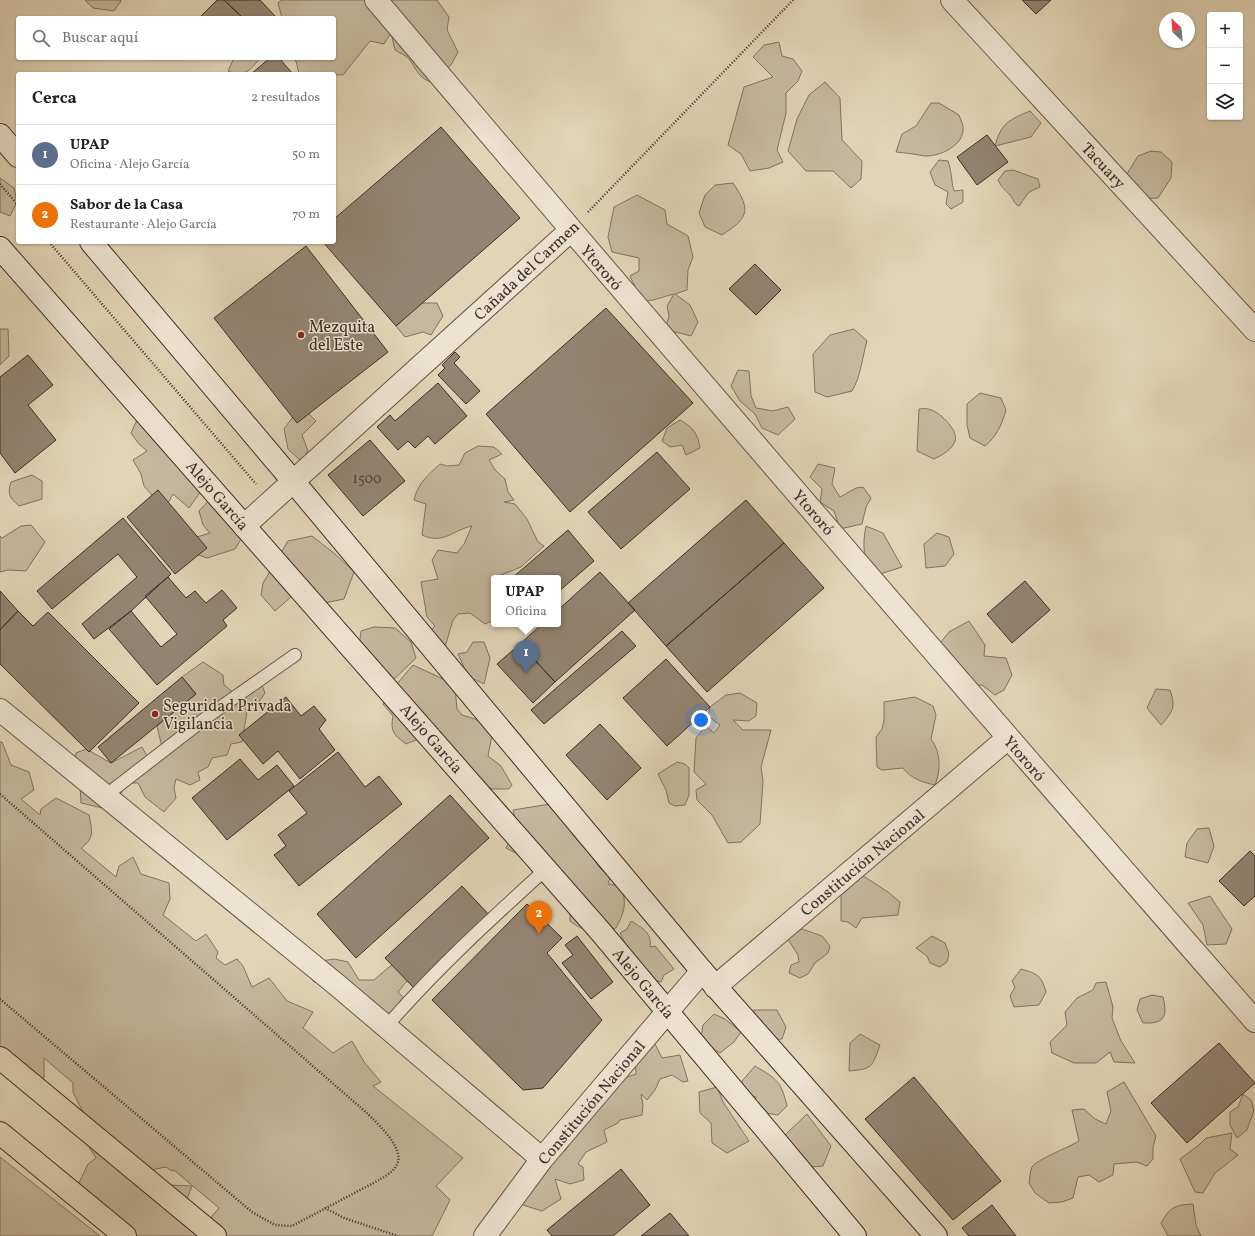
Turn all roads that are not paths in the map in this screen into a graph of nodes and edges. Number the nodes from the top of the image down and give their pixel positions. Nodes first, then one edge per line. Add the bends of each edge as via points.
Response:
1 (376, 0) edge
2 (952, 0) edge
3 (0, 135) edge
4 (16, 154) edge
5 (570, 230) junction
6 (92, 244) edge
7 (0, 248) edge
8 (1255, 330) edge
9 (293, 481) junction
10 (244, 526) junction
11 (295, 655) dead end
12 (0, 710) edge
13 (1008, 738) junction
14 (105, 796) junction
15 (546, 869) junction
16 (708, 979) junction
17 (667, 1011) junction
18 (1255, 1021) edge
19 (386, 1027) junction
20 (0, 1058) edge
21 (0, 1133) edge
22 (542, 1159) junction
23 (125, 1236) edge
24 (215, 1236) edge
25 (485, 1236) edge
26 (855, 1236) edge
27 (936, 1236) edge

1 - 5 street, Ytororó
2 - 8 street, Tacuary
3 - 4 street
5 - 9 street, Cañada del Carmen
5 - 13 street, Ytororó
6 - 9 street
7 - 10 street, Alejo García
9 - 10 street, Cañada del Carmen
9 - 16 street
10 - 15 street, Alejo García
11 - 14 lane via 211,714
12 - 14 street
13 - 16 street, Constitución Nacional
13 - 18 street, Ytororó
14 - 19 street
15 - 17 street, Alejo García
15 - 19 lane via 412,997
16 - 17 street, Constitución Nacional
16 - 27 street
17 - 22 street, Constitución Nacional
17 - 26 street, Alejo García
19 - 22 street
20 - 24 main road
21 - 23 main road
22 - 25 street, Constitución Nacional

